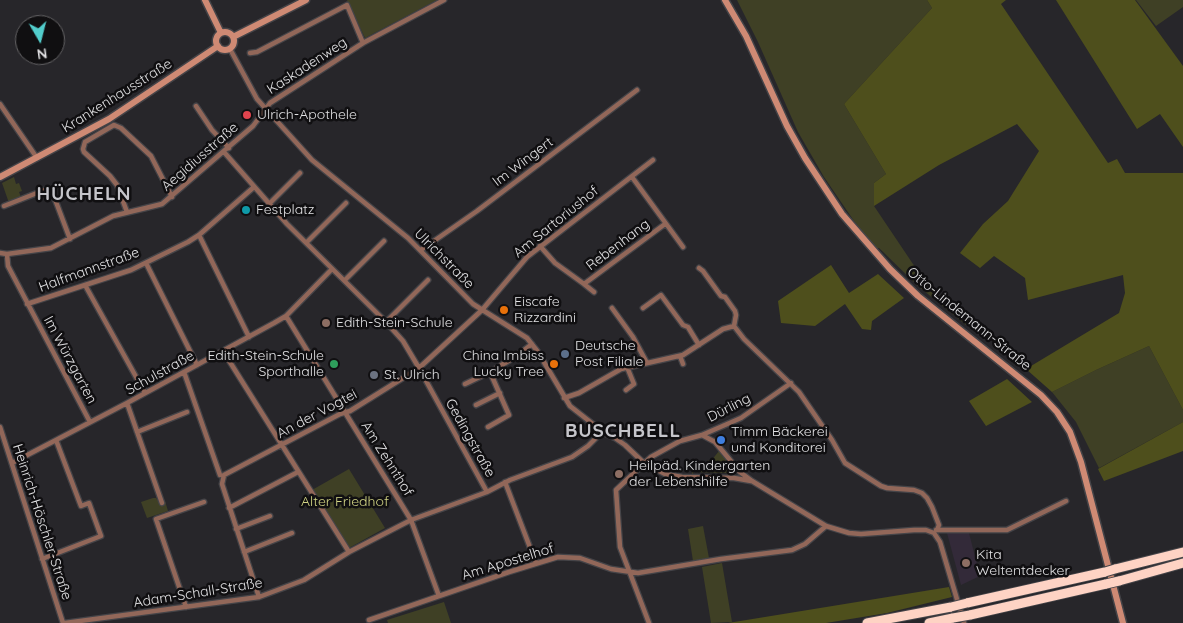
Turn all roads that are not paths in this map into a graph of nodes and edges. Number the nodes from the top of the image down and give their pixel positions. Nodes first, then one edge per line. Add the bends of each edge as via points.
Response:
1 (205, 0) edge
2 (306, 0) edge
3 (444, 0) edge
4 (725, 0) edge
5 (221, 33) junction
6 (233, 37) junction
7 (363, 43) junction
8 (218, 46) junction
9 (230, 49) junction
10 (250, 52) dead end
11 (637, 90) dead end
12 (0, 104) edge
13 (196, 106) dead end
14 (266, 110) junction
15 (228, 148) junction
16 (224, 152) junction
17 (37, 158) junction
18 (654, 160) dead end
19 (300, 172) dead end
20 (632, 177) junction
21 (0, 178) edge
22 (254, 187) junction
23 (172, 197) junction
24 (346, 203) dead end
25 (269, 204) junction
26 (4, 206) dead end
27 (127, 212) junction
28 (665, 224) junction
29 (199, 235) junction
30 (70, 239) junction
31 (384, 241) dead end
32 (307, 242) junction
33 (540, 246) junction
34 (682, 247) dead end
35 (421, 250) junction
36 (0, 253) edge
37 (7, 254) junction
38 (146, 263) junction
39 (699, 268) dead end
40 (332, 269) junction
41 (345, 280) junction
42 (428, 280) dead end
43 (584, 284) junction
44 (85, 285) junction
45 (594, 292) dead end
46 (27, 304) junction
47 (612, 308) dead end
48 (643, 308) dead end
49 (482, 310) junction
50 (286, 316) junction
51 (386, 322) junction
52 (734, 326) junction
53 (249, 337) junction
54 (532, 344) junction
55 (699, 345) junction
56 (223, 351) junction
57 (680, 356) junction
58 (647, 362) junction
59 (683, 364) dead end
60 (196, 365) junction
61 (627, 367) junction
62 (419, 368) junction
63 (184, 372) junction
64 (490, 372) junction
65 (791, 383) junction
66 (465, 384) dead end
67 (626, 390) dead end
68 (145, 393) junction
69 (500, 393) junction
70 (564, 398) junction
71 (127, 403) junction
72 (476, 405) dead end
73 (187, 412) dead end
74 (344, 412) junction
75 (90, 422) junction
76 (0, 427) edge
77 (488, 427) dead end
78 (598, 428) junction
79 (137, 432) junction
80 (606, 434) junction
81 (702, 435) junction
82 (597, 437) junction
83 (56, 440) junction
84 (282, 445) junction
85 (12, 463) junction
86 (644, 463) junction
87 (737, 468) junction
88 (298, 472) junction
89 (220, 475) dead end
90 (734, 478) junction
91 (752, 481) junction
92 (505, 482) junction
93 (487, 492) junction
94 (204, 502) dead end
95 (1066, 502) dead end
96 (162, 503) dead end
97 (229, 508) junction
98 (270, 516) dead end
99 (411, 520) junction
100 (826, 526) junction
101 (236, 529) junction
102 (935, 531) junction
103 (292, 533) dead end
104 (244, 552) junction
105 (349, 552) junction
106 (1183, 552) edge
107 (42, 559) junction
108 (536, 563) junction
109 (1183, 563) edge
110 (629, 572) junction
111 (439, 596) junction
112 (259, 597) junction
113 (186, 607) junction
114 (369, 620) dead end
115 (64, 623) edge
116 (649, 623) edge
117 (867, 623) edge
118 (929, 623) edge
119 (964, 623) edge
120 (1123, 623) edge

1 - 5 street
2 - 6 street
3 - 7 street, Kaskadenweg
4 - 120 street, Otto-Lindemann-Straße via 746,36 804,158 842,214 918,296 1041,395 1066,425 1081,462
5 - 6 street via 227,32
5 - 8 street via 216,37
6 - 9 street
7 - 10 street, Kaskadenweg via 347,5 257,52
7 - 14 street, Kaskadenweg via 270,103
8 - 9 street via 223,50
8 - 17 street, Krankenhausstraße via 109,119
9 - 14 street, Ulrichstraße via 256,99
11 - 35 street, Im Wingert
12 - 17 street
13 - 15 street
14 - 15 street, Aegidiusstraße
14 - 35 street, Ulrichstraße via 312,160
15 - 16 street, Aegidiusstraße
16 - 22 street, Gedingstraße
16 - 23 street, Aegidiusstraße
17 - 21 street, Krankenhausstraße
18 - 20 street, Am Sartoriushof
19 - 25 street
20 - 28 street, Rebenhang
20 - 33 street, Am Sartoriushof
22 - 25 street, Gedingstraße
22 - 29 street, Halfmannstraße
23 - 27 street, Aegidiusstraße via 162,204
23 - 27 street via 152,156 114,125 85,142 83,149 114,180
24 - 32 street
25 - 32 street, Gedingstraße
26 - 30 street via 44,189 51,191
27 - 30 street, Aegidiusstraße
28 - 34 street, Rebenhang
28 - 43 street, Rebenhang
29 - 38 street, Halfmannstraße
29 - 53 street
30 - 37 street, Aegidiusstraße via 51,248
31 - 41 street
32 - 40 street, Gedingstraße
33 - 43 street, Rebenhang via 555,264
33 - 49 street, Am Sartoriushof
35 - 49 street, Ulrichstraße via 460,292
36 - 37 street, Aegidiusstraße
37 - 46 street, Im Würzgarten via 8,266
38 - 44 street, Halfmannstraße
38 - 60 street
39 - 52 street via 735,311
40 - 41 street, Gedingstraße
40 - 50 street, Schulstraße
41 - 51 street, Gedingstraße
42 - 51 street
43 - 45 street, Rebenhang
44 - 46 street, Halfmannstraße
44 - 68 street
46 - 75 street, Im Würzgarten
47 - 58 street
48 - 55 street via 662,295
49 - 54 street, Ulrichstraße
49 - 62 street, An der Vogtei
50 - 53 street, Schulstraße
50 - 74 street, Am Zehnthof
51 - 62 street, Gedingstraße via 403,341
52 - 55 street via 723,329
52 - 65 street
53 - 56 street, Schulstraße
54 - 64 street
54 - 70 street, Ulrichstraße
55 - 57 street
56 - 60 street, Schulstraße
56 - 84 street
57 - 58 street
57 - 59 street
58 - 61 street
60 - 63 street, Schulstraße
61 - 67 street via 634,384
61 - 70 street
62 - 74 street, An der Vogtei
62 - 93 street, Gedingstraße
63 - 68 street, Schulstraße
63 - 89 street
64 - 66 street
64 - 69 street
65 - 81 street, Dürling via 741,418
65 - 102 street via 845,463 881,486 918,491 927,498 939,525
68 - 71 street, Schulstraße
69 - 72 street
69 - 77 street via 509,415
70 - 78 street, Ulrichstraße
71 - 75 street, Schulstraße
71 - 79 street
73 - 79 street
74 - 84 street, An der Vogtei
74 - 99 street, Am Zehnthof
75 - 83 street, Schulstraße
76 - 85 street, Heinrich-Höschler-Straße
78 - 80 street via 605,429
78 - 82 street
79 - 96 street
80 - 82 street via 602,438
80 - 86 street via 625,445
81 - 86 street via 667,447
81 - 87 street via 716,443
82 - 92 street, Adam-Schall-Straße via 572,457
83 - 85 street, Schulstraße
83 - 107 street via 81,506 89,503 101,536
84 - 88 street
84 - 97 street, An der Vogtei via 224,475 222,484
85 - 107 street, Heinrich-Höschler-Straße
86 - 90 street via 673,476
86 - 110 street via 618,487 615,494 620,547
87 - 90 street via 738,474
87 - 91 street
88 - 97 street
88 - 105 street
90 - 91 street
91 - 100 street
92 - 93 street, Adam-Schall-Straße
92 - 108 street
93 - 99 street, Adam-Schall-Straße
94 - 113 street via 156,519
95 - 102 street via 1007,530
97 - 101 street, An der Vogtei
98 - 101 street
99 - 105 street, Adam-Schall-Straße
99 - 111 street, Am Zehnthof
100 - 102 street via 861,534
100 - 110 street, Am Apostelhof via 805,544 792,550 638,574
101 - 104 street, An der Vogtei
102 - 119 street
103 - 104 street
104 - 112 street, An der Vogtei
105 - 112 street, Adam-Schall-Straße via 304,580
106 - 117 highway, bridge via 951,607
107 - 115 street, Heinrich-Höschler-Straße
108 - 110 street, Am Apostelhof via 570,556
108 - 111 street, Am Apostelhof
109 - 118 highway, bridge via 1119,581
110 - 116 street
111 - 114 street, Am Apostelhof
112 - 113 street, Adam-Schall-Straße
113 - 115 street, Adam-Schall-Straße

